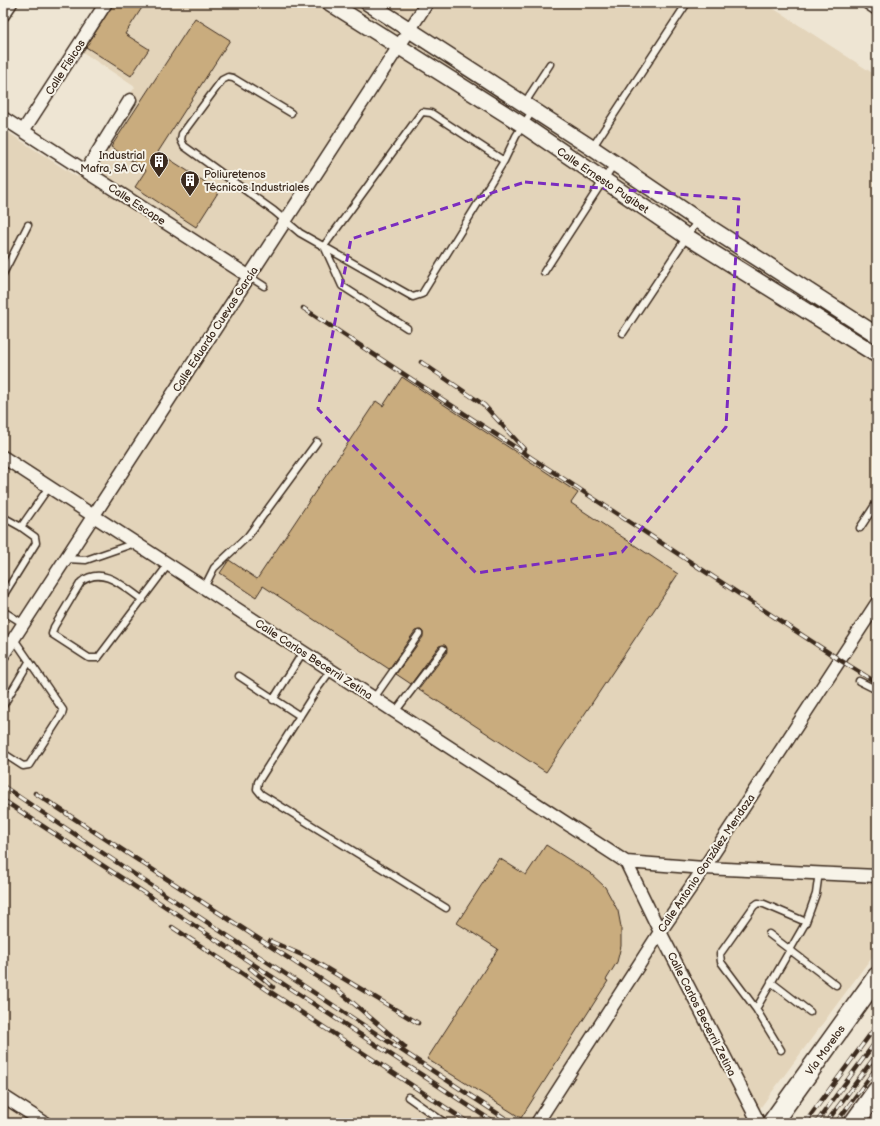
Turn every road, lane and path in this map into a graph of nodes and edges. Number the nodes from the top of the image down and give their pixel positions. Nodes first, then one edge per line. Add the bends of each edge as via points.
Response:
1 (11, 3) edge
2 (106, 3) edge
3 (330, 3) edge
4 (364, 3) edge
5 (368, 3) edge
6 (428, 3) edge
7 (687, 3) edge
8 (868, 3) edge
9 (877, 9) edge
10 (3, 16) edge
11 (353, 18) junction
12 (410, 30) junction
13 (400, 46) junction
14 (550, 64) dead end
15 (130, 100) dead end
16 (528, 107) junction
17 (291, 113) dead end
18 (3, 118) edge
19 (523, 125) junction
20 (23, 131) junction
21 (592, 148) junction
22 (504, 161) junction
23 (614, 164) junction
24 (86, 171) junction
25 (604, 180) junction
26 (698, 220) junction
27 (287, 221) junction
28 (28, 226) dead end
29 (686, 236) junction
30 (324, 246) junction
31 (765, 262) junction
32 (544, 272) dead end
33 (3, 274) edge
34 (250, 277) junction
35 (753, 278) junction
36 (264, 286) dead end
37 (407, 328) dead end
38 (623, 333) dead end
39 (877, 335) edge
40 (877, 356) edge
41 (317, 442) dead end
42 (3, 457) edge
43 (49, 487) junction
44 (877, 502) edge
45 (93, 516) junction
46 (3, 517) edge
47 (21, 527) junction
48 (860, 528) dead end
49 (135, 543) junction
50 (65, 559) junction
51 (168, 565) junction
52 (204, 588) junction
53 (3, 596) edge
54 (143, 600) junction
55 (877, 603) edge
56 (3, 611) edge
57 (24, 624) junction
58 (419, 634) dead end
59 (14, 639) junction
60 (443, 649) dead end
61 (303, 652) junction
62 (3, 655) edge
63 (29, 662) junction
64 (331, 670) junction
65 (239, 676) dead end
66 (859, 681) dead end
67 (877, 690) edge
68 (374, 698) junction
69 (273, 700) junction
70 (3, 706) edge
71 (395, 712) junction
72 (300, 716) junction
73 (3, 753) edge
74 (626, 862) junction
75 (704, 868) junction
76 (819, 872) junction
77 (877, 876) edge
78 (446, 908) dead end
79 (806, 922) junction
80 (660, 932) junction
81 (769, 934) dead end
82 (790, 949) junction
83 (877, 977) edge
84 (772, 982) junction
85 (836, 985) dead end
86 (756, 1009) junction
87 (810, 1012) dead end
88 (781, 1050) dead end
89 (877, 1091) edge
90 (3, 1096) edge
91 (408, 1097) dead end
92 (877, 1119) edge
93 (45, 1123) edge
94 (445, 1123) edge
95 (537, 1123) edge
96 (759, 1123) edge
97 (772, 1123) edge
98 (854, 1123) edge
99 (876, 1123) edge

1 - 10 street
2 - 20 street, Calle Físicos
3 - 11 street, Calle Ernesto Pugibet
4 - 11 street
5 - 12 street, Calle Ernesto Pugibet
6 - 12 street, Calle Eduardo Cuevas García
7 - 21 lane
8 - 9 street
11 - 13 street, Calle Ernesto Pugibet
12 - 13 street, Calle Eduardo Cuevas García
12 - 16 street, Calle Ernesto Pugibet
13 - 19 street, Calle Ernesto Pugibet
13 - 27 street, Calle Eduardo Cuevas García
14 - 16 lane
15 - 24 street
16 - 19 lane
16 - 21 street, Calle Ernesto Pugibet
17 - 27 lane via 234,78 228,77 222,80 181,140 184,146
18 - 20 street, Calle Escape
19 - 22 lane
19 - 25 street, Calle Ernesto Pugibet
20 - 24 street, Calle Escape
21 - 23 street, Calle Ernesto Pugibet
22 - 30 lane via 431,114 422,112
22 - 30 lane via 419,296 410,296
23 - 25 lane
23 - 26 street, Calle Ernesto Pugibet
24 - 34 street, Calle Escape
25 - 29 street, Calle Ernesto Pugibet
25 - 32 lane
26 - 29 lane
26 - 31 street, Calle Ernesto Pugibet
27 - 30 lane via 300,233
27 - 34 street, Calle Eduardo Cuevas García
28 - 33 lane
29 - 35 street, Calle Ernesto Pugibet
29 - 38 lane
30 - 37 lane via 342,286
31 - 35 street
31 - 39 street, Calle Ernesto Pugibet
34 - 36 lane
34 - 45 street, Calle Eduardo Cuevas García
35 - 40 street, Calle Ernesto Pugibet
41 - 52 lane via 248,536 214,568
42 - 43 street, Calle Carlos Becerril Zetina
43 - 45 street, Calle Carlos Becerril Zetina
43 - 47 lane
44 - 48 lane
45 - 49 street, Calle Carlos Becerril Zetina
45 - 50 street, Calle Eduardo Cuevas García
46 - 47 lane
47 - 53 lane via 35,537 36,543
49 - 50 lane via 86,560
49 - 51 street, Calle Carlos Becerril Zetina
50 - 57 street, Calle Eduardo Cuevas García
51 - 52 street, Calle Carlos Becerril Zetina
51 - 54 lane
52 - 61 street, Calle Carlos Becerril Zetina
54 - 54 lane via 95,659 89,658 52,634 61,614 86,578 98,575 111,578
55 - 75 street, Calle Antonio González Mendoza
56 - 57 lane
57 - 59 street, Calle Eduardo Cuevas García
58 - 68 lane
59 - 62 street, Calle Eduardo Cuevas García
59 - 63 lane
60 - 71 lane
61 - 64 street, Calle Carlos Becerril Zetina
61 - 69 lane
63 - 70 lane
63 - 73 lane via 62,705 63,712 29,765 23,766
64 - 68 street, Calle Carlos Becerril Zetina
64 - 72 lane
65 - 69 lane
66 - 67 lane
68 - 71 street, Calle Carlos Becerril Zetina
69 - 72 lane
71 - 74 street, Calle Carlos Becerril Zetina
72 - 78 lane via 258,782 258,792
74 - 75 street, Calle Carlos Becerril Zetina
74 - 80 street, Calle Carlos Becerril Zetina
75 - 76 street, Calle Carlos Becerril Zetina
75 - 80 street, Calle Antonio González Mendoza
76 - 77 street, Calle Carlos Becerril Zetina
76 - 79 lane via 816,894
79 - 82 lane
79 - 86 lane via 758,903 721,952 721,962
80 - 95 street, Calle Antonio González Mendoza
80 - 96 street, Calle Carlos Becerril Zetina
81 - 82 lane
82 - 84 lane
82 - 85 lane
83 - 97 main road, Vía Morelos
84 - 86 lane
84 - 87 lane
86 - 88 lane
89 - 98 main road
90 - 93 street
91 - 94 lane
92 - 99 street

